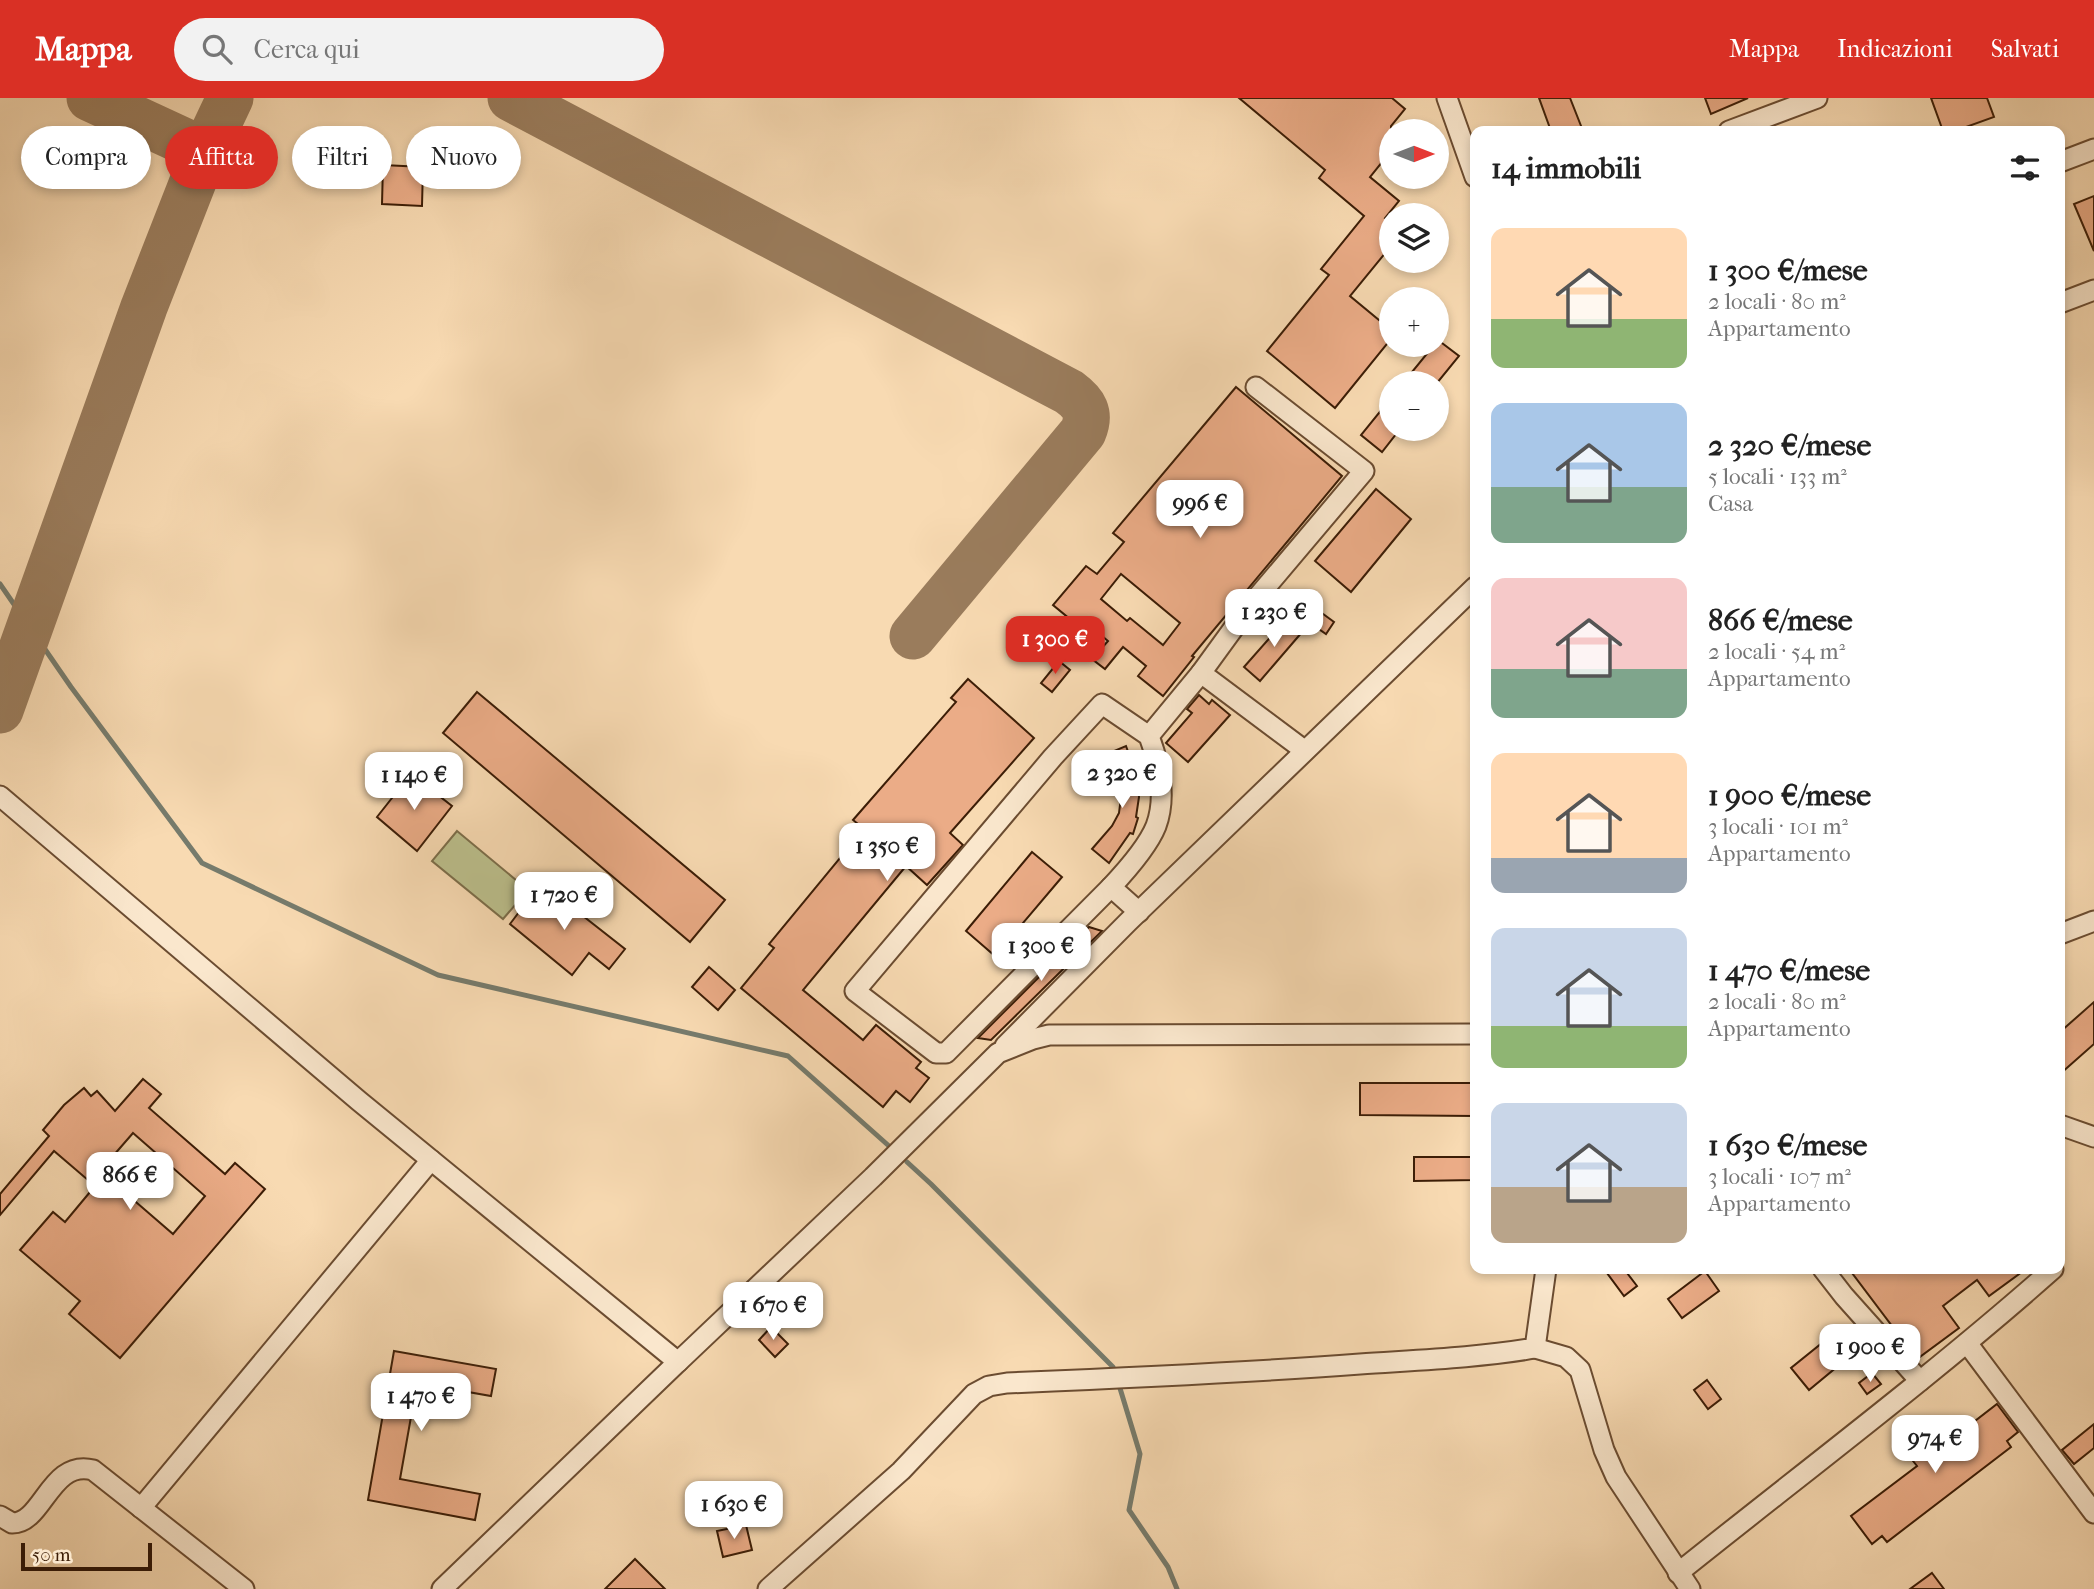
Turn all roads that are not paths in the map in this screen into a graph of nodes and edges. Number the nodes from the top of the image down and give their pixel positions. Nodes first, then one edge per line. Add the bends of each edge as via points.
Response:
1 (1447, 98) edge
2 (1817, 98) edge
3 (1742, 126) edge
4 (2094, 149) edge
5 (2065, 160) edge
6 (1470, 163) edge
7 (2094, 290) edge
8 (2065, 301) edge
9 (1256, 387) dead end
10 (1470, 592) edge
11 (1200, 673) junction
12 (1149, 736) junction
13 (1304, 750) junction
14 (0, 796) edge
15 (1111, 887) junction
16 (1139, 912) junction
17 (2094, 922) edge
18 (2065, 932) edge
19 (1470, 1034) edge
20 (998, 1053) junction
21 (2065, 1127) edge
22 (2094, 1137) edge
23 (431, 1160) junction
24 (1545, 1274) edge
25 (1827, 1274) edge
26 (2047, 1274) edge
27 (1967, 1343) junction
28 (1535, 1349) junction
29 (678, 1362) junction
30 (1920, 1381) junction
31 (141, 1507) junction
32 (2094, 1513) edge
33 (0, 1516) edge
34 (1678, 1573) junction
35 (244, 1589) edge
36 (442, 1589) edge
37 (768, 1589) edge
38 (1690, 1589) edge

1 - 6 lane
2 - 3 lane
4 - 5 lane
7 - 8 lane
9 - 11 lane via 1364,471 1249,607
10 - 13 lane
11 - 12 lane
11 - 13 lane
12 - 15 lane via 1159,763 1161,798 1156,826
12 - 15 lane via 1102,704 855,991 936,1053 946,1052
13 - 16 lane
14 - 23 lane
15 - 16 lane
16 - 20 lane
17 - 18 lane
19 - 20 lane via 1049,1035
20 - 29 lane
21 - 22 lane
23 - 29 lane
23 - 31 lane
24 - 28 lane
25 - 30 lane
26 - 27 lane
27 - 30 lane
27 - 32 lane
28 - 34 lane via 1566,1357 1580,1370 1616,1476
28 - 37 lane via 1383,1363 989,1386 974,1394 901,1471
29 - 36 lane
30 - 34 lane
31 - 33 lane via 93,1470 78,1468 65,1475 24,1520 12,1523
31 - 35 lane
34 - 38 lane

